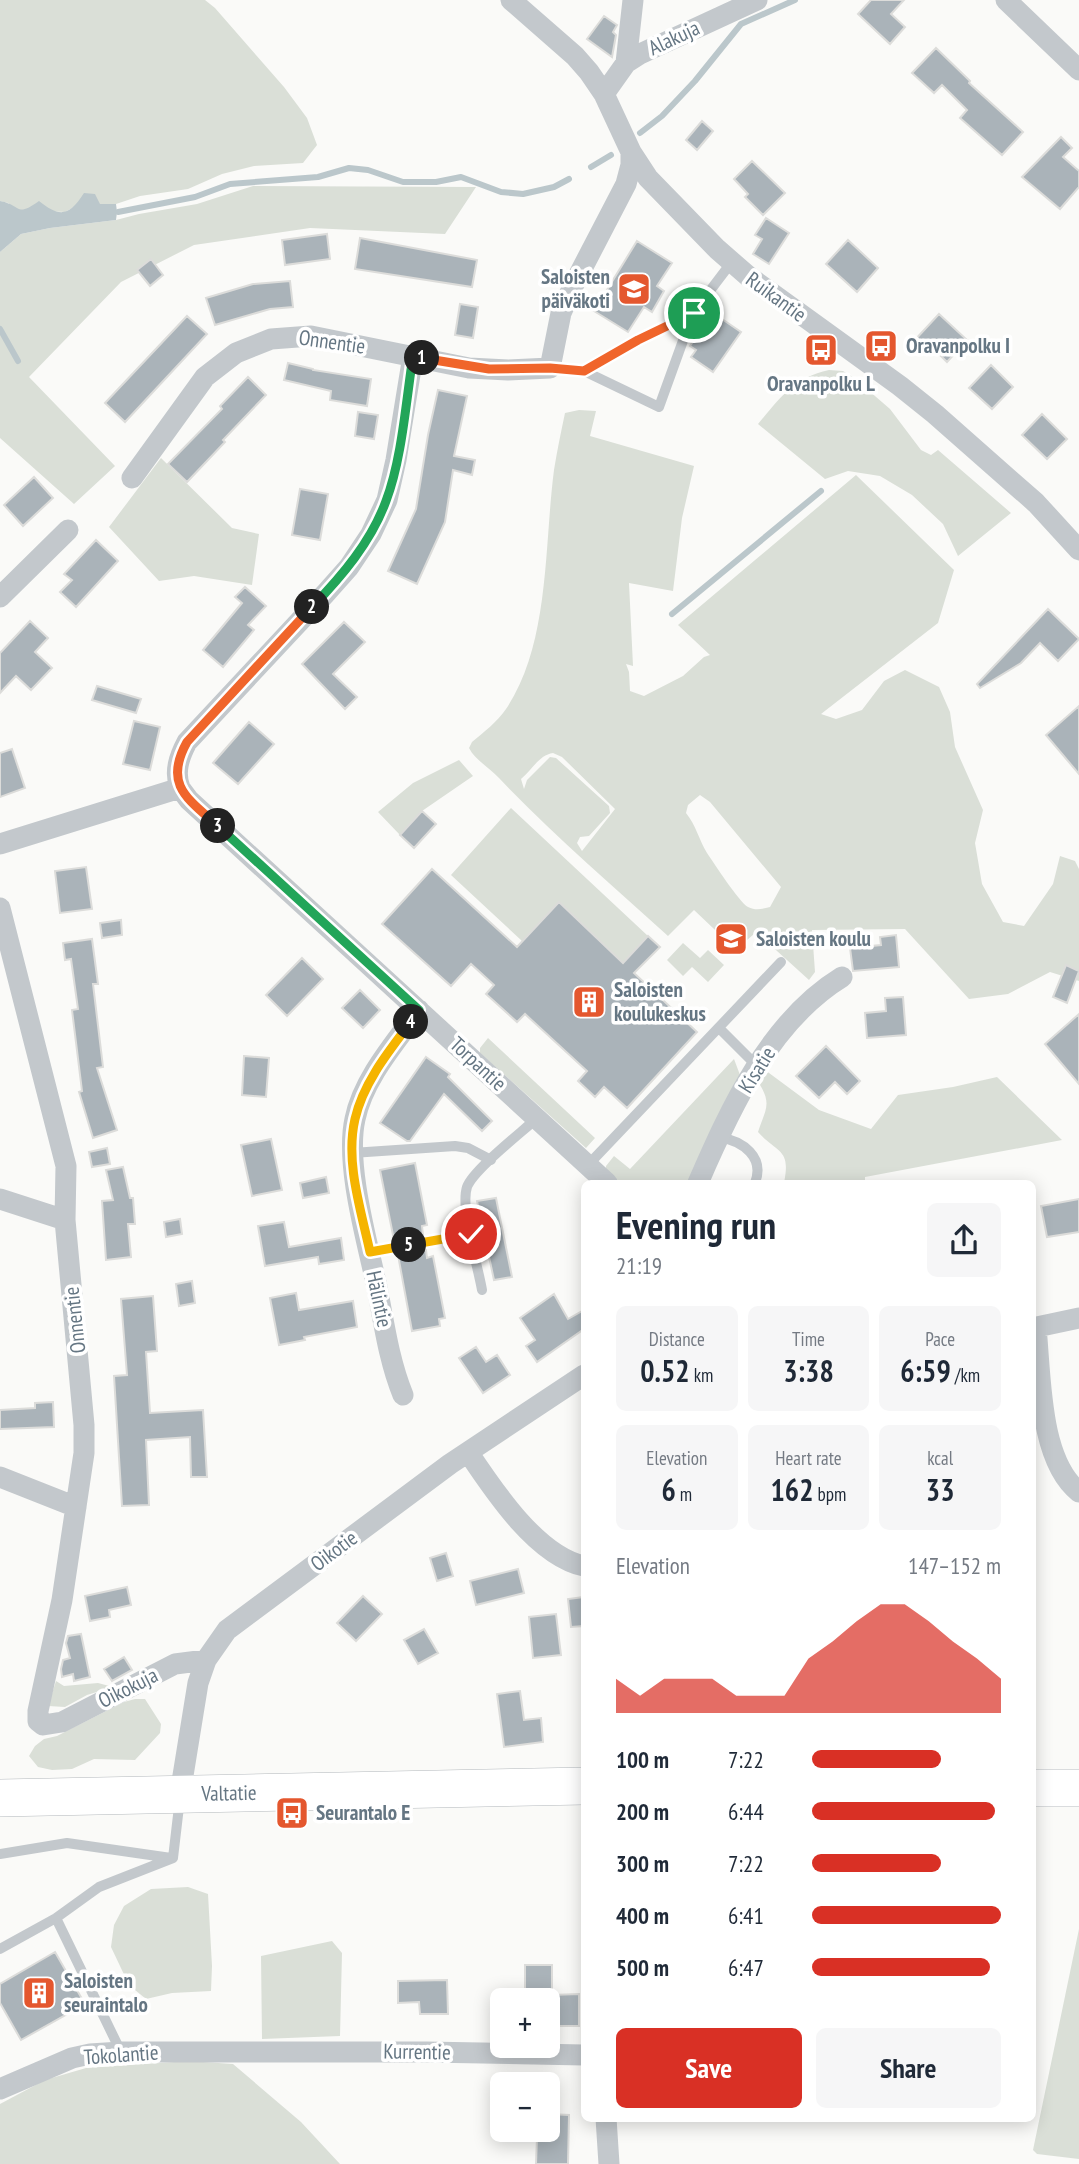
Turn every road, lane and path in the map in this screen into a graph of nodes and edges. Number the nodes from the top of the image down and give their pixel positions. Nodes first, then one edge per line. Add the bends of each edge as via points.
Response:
1 (511, 0) edge
2 (632, 0) edge
3 (757, 0) edge
4 (1006, 0) edge
5 (626, 63) junction
6 (1079, 70) edge
7 (604, 94) junction
8 (631, 152) junction
9 (731, 263) junction
10 (694, 313) junction
11 (413, 356) junction
12 (550, 368) junction
13 (584, 371) junction
14 (132, 478) dead end
15 (68, 530) dead end
16 (1079, 550) edge
17 (0, 597) edge
18 (180, 788) junction
19 (0, 844) edge
20 (0, 908) edge
21 (781, 962) dead end
22 (842, 977) dead end
23 (419, 1010) junction
24 (719, 1028) junction
25 (756, 1065) junction
26 (537, 1118) junction
27 (719, 1137) junction
28 (352, 1153) junction
29 (491, 1160) junction
30 (588, 1165) junction
31 (604, 1180) edge
32 (699, 1180) edge
33 (756, 1180) edge
34 (0, 1199) edge
35 (65, 1220) junction
36 (471, 1234) junction
37 (370, 1252) junction
38 (482, 1290) dead end
39 (1079, 1318) edge
40 (1036, 1328) edge
41 (1036, 1345) edge
42 (581, 1377) edge
43 (403, 1395) dead end
44 (468, 1452) junction
45 (0, 1477) edge
46 (1079, 1492) edge
47 (76, 1507) junction
48 (581, 1565) edge
49 (206, 1660) junction
50 (52, 1725) joint
51 (581, 1786) edge
52 (1036, 1788) edge
53 (1079, 1788) edge
54 (180, 1794) junction
55 (0, 1798) edge
56 (0, 1854) edge
57 (173, 1858) junction
58 (56, 1918) junction
59 (0, 1949) edge
60 (249, 2051) joint
61 (121, 2052) junction
62 (581, 2055) edge
63 (2, 2084) edge
64 (606, 2122) edge
65 (609, 2164) edge

1 - 7 street, Ruikantie via 575,56
2 - 5 street
3 - 5 street, Alakuja
4 - 6 street
5 - 7 street, Alakuja
7 - 8 street, Ruikantie
8 - 9 street, Ruikantie via 648,178
8 - 12 street via 626,184 561,313
9 - 10 lane
9 - 16 street, Ruikantie via 935,414 1036,503
10 - 13 lane
10 - 13 lane via 659,407
11 - 12 street, Onnentie via 489,369
11 - 14 street, Onnentie via 310,337 286,336 251,345 205,377
11 - 18 street via 387,500 371,534 349,567 187,742 177,765
12 - 13 lane
15 - 17 street
18 - 19 street
18 - 23 street, Torpantie
20 - 35 street, Onnentie via 66,1166
21 - 24 lane
22 - 25 street, Kisatie via 811,999
23 - 26 street, Torpantie
23 - 28 street, Hälintie via 367,1087 355,1118
24 - 25 lane
24 - 30 lane
25 - 27 street, Kisatie
26 - 29 lane
26 - 30 street, Torpantie
27 - 32 street, Kisatie
27 - 33 lane via 748,1148 758,1167
28 - 29 lane via 455,1146
28 - 37 street, Hälintie
29 - 36 lane via 467,1186 465,1206
30 - 31 street, Torpantie
34 - 35 street
35 - 47 street, Onnentie via 84,1425
36 - 37 lane
36 - 38 lane
37 - 43 street, Hälintie
39 - 40 street
41 - 46 street via 1053,1457 1062,1475
42 - 44 street, Oikotie
44 - 48 street via 501,1498 547,1548
44 - 49 street, Oikotie via 227,1630
45 - 47 street
47 - 50 street, Onnentie via 62,1600 37,1711 38,1721
49 - 50 street, Oikokuja via 175,1664
49 - 54 street, Oikotie
51 - 54 highway, Valtatie
52 - 53 highway
54 - 55 highway, Valtatie
54 - 57 lane
56 - 57 lane via 67,1843
57 - 58 lane via 99,1887
58 - 59 lane
58 - 61 lane
60 - 61 street, Tokolantie
60 - 62 street, Kurrentie
61 - 63 street, Tokolantie via 72,2058
64 - 65 street

